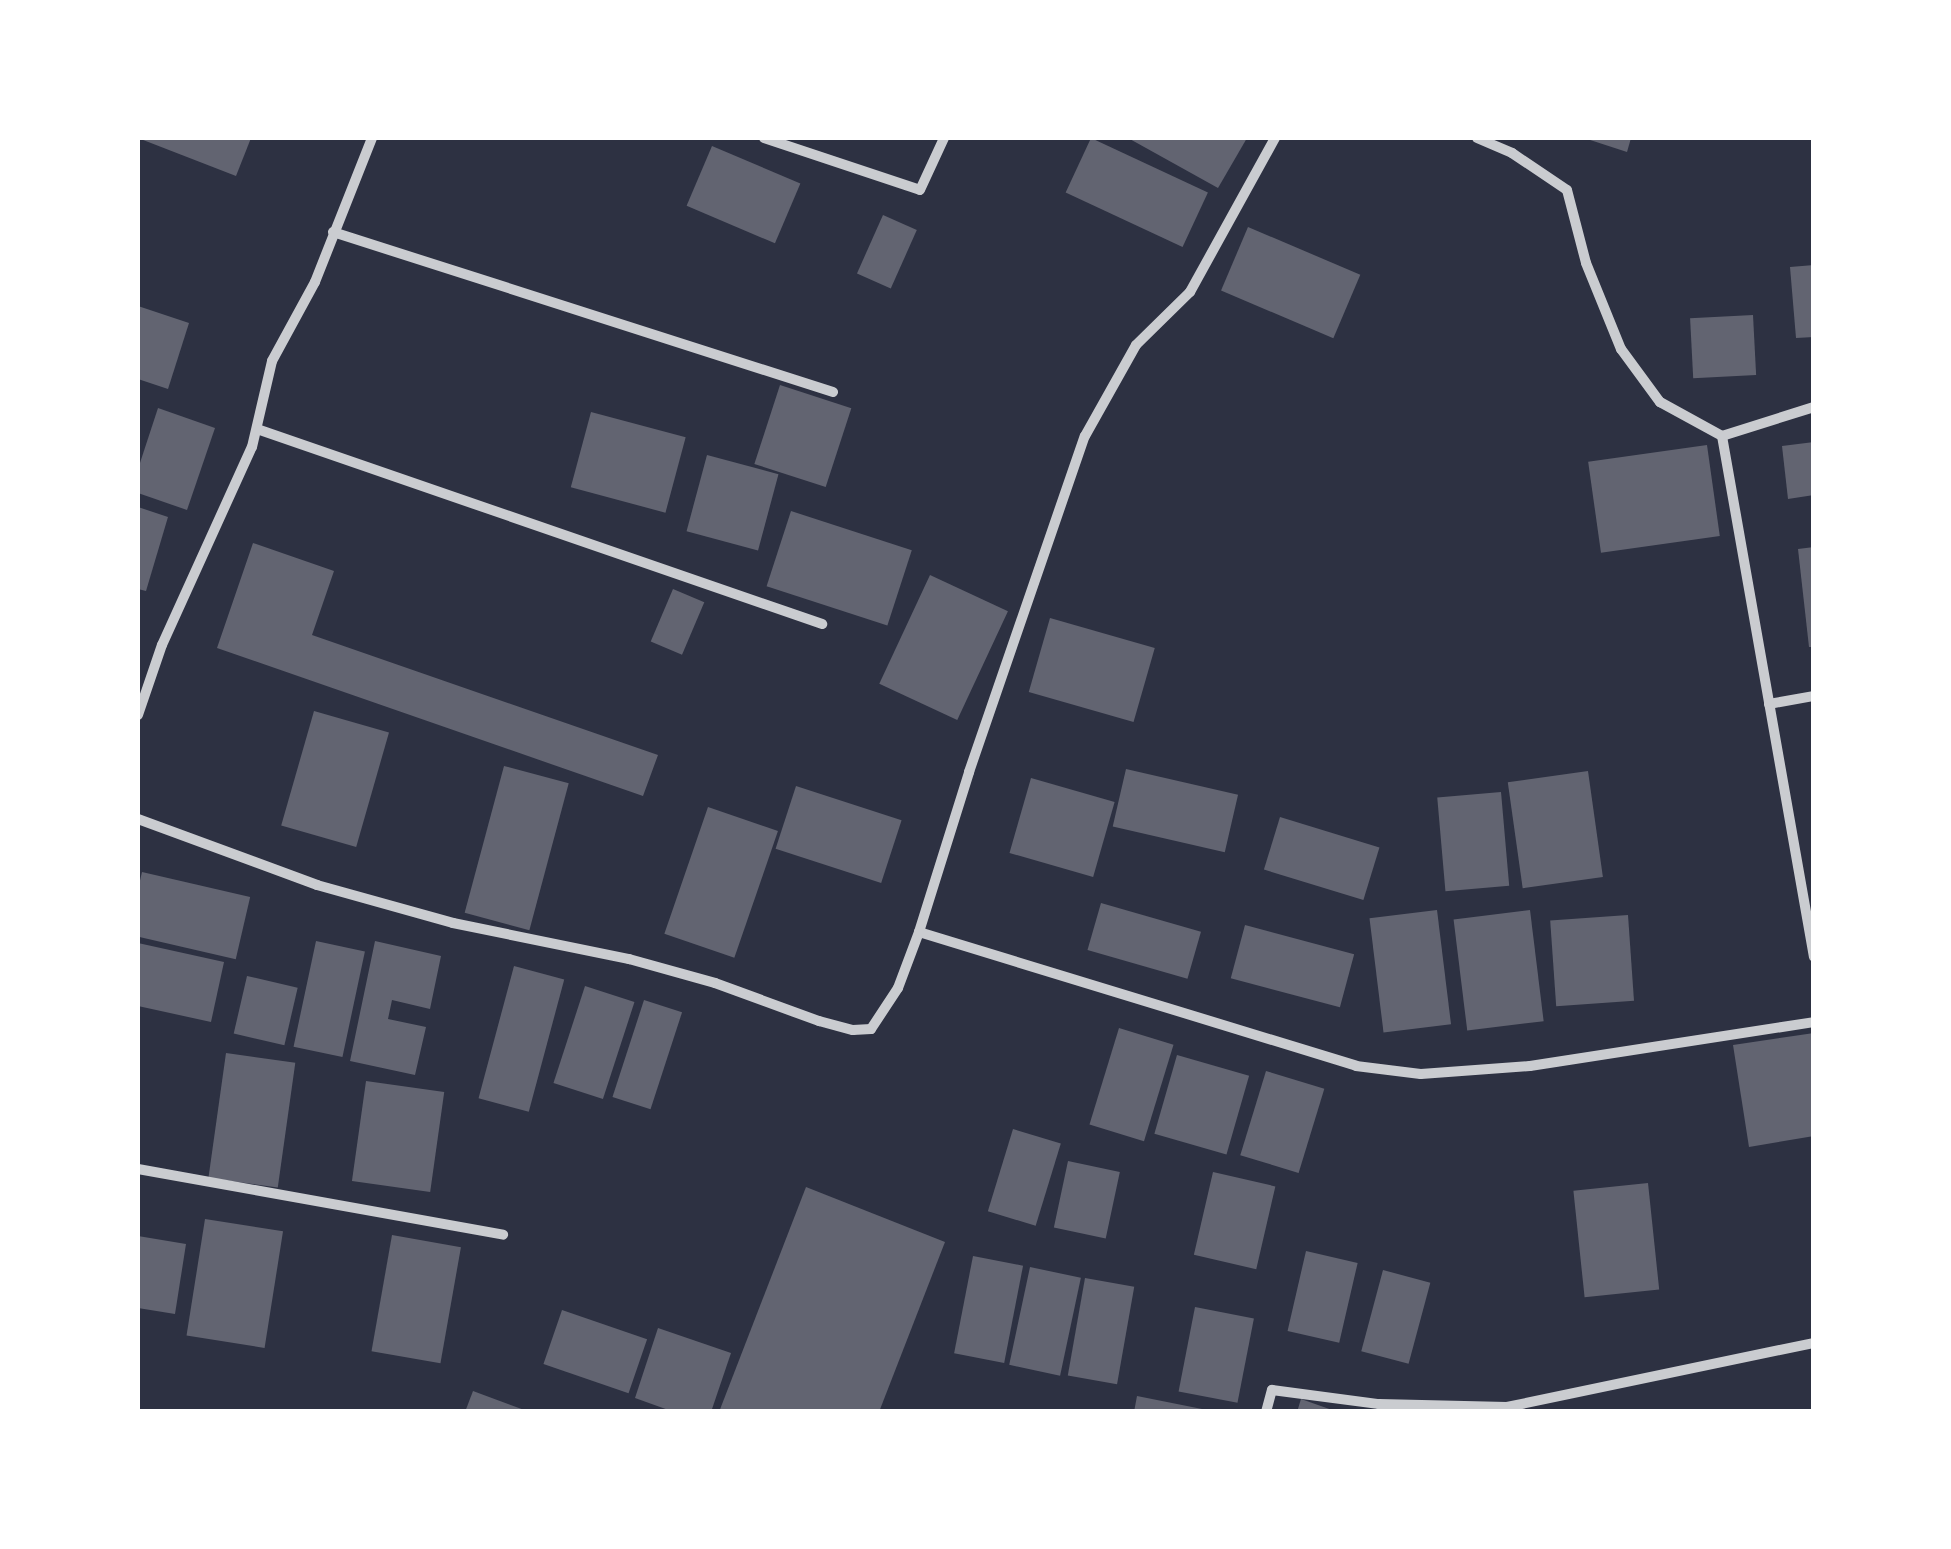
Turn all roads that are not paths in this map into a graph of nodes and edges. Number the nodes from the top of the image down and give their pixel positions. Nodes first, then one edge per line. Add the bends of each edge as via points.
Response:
1 (372, 138) edge
2 (764, 138) edge
3 (944, 138) edge
4 (1275, 138) edge
5 (1476, 138) edge
6 (333, 232) junction
7 (833, 392) dead end
8 (1814, 407) edge
9 (257, 429) junction
10 (1722, 436) junction
11 (822, 624) dead end
12 (1814, 696) edge
13 (1769, 704) junction
14 (138, 716) edge
15 (138, 819) edge
16 (919, 932) junction
17 (1814, 957) edge
18 (1814, 1022) edge
19 (138, 1169) edge
20 (503, 1235) dead end
21 (1814, 1344) edge
22 (1266, 1412) edge

1 - 6 street
2 - 3 street via 920,190
4 - 16 street via 1190,292 1136,344 1085,436
5 - 10 street via 1567,190 1586,263 1620,348 1660,402
6 - 7 street
6 - 9 street via 315,282 272,361
8 - 10 street
9 - 11 street
9 - 14 street via 162,645
10 - 13 street
12 - 13 street
13 - 17 street
15 - 16 street via 334,890 715,982 853,1030 871,1029 883,1015
16 - 18 street via 1356,1066 1421,1074 1568,1060
19 - 20 street
21 - 22 street via 1507,1407 1379,1404 1272,1390

